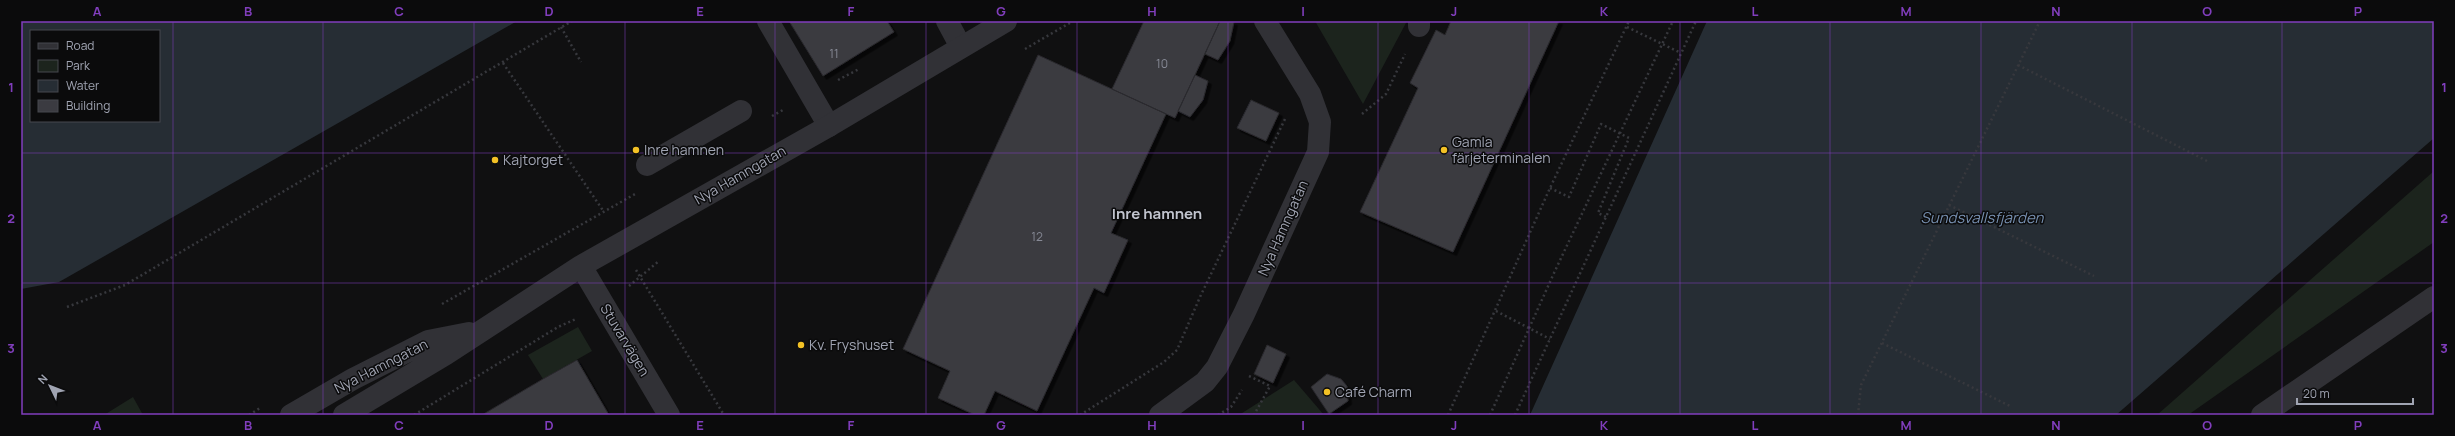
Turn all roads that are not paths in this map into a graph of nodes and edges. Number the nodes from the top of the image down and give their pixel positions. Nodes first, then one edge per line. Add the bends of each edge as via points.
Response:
1 (768, 21) edge
2 (947, 21) edge
3 (1006, 21) edge
4 (1265, 21) edge
5 (961, 47) junction
6 (741, 111) dead end
7 (829, 126) junction
8 (647, 165) dead end
9 (580, 266) junction
10 (2434, 297) edge
11 (476, 332) junction
12 (291, 415) edge
13 (344, 415) edge
14 (669, 415) edge
15 (1160, 415) edge
16 (2262, 415) edge

1 - 7 street
2 - 5 street
3 - 5 street, Nya Hamngatan
4 - 15 street, Nya Hamngatan via 1310,94 1320,122 1318,152 1217,367 1205,382
5 - 7 street, Nya Hamngatan
6 - 8 street
7 - 9 street, Nya Hamngatan
9 - 11 street, Nya Hamngatan
9 - 14 street, Stuvarvägen
10 - 16 street
11 - 12 street, Nya Hamngatan via 428,341 353,379
11 - 13 street, Nya Hamngatan via 446,354

